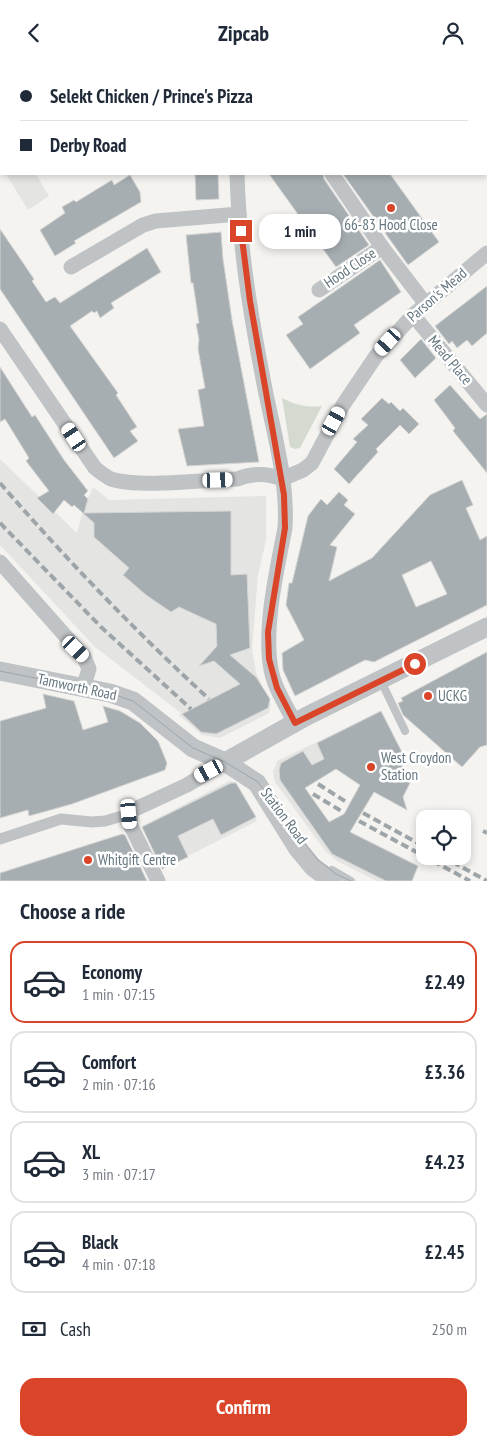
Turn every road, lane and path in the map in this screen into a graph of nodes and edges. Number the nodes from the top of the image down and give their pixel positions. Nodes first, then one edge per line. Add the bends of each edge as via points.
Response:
1 (237, 175) edge
2 (333, 175) edge
3 (239, 214) junction
4 (382, 247) junction
5 (487, 253) edge
6 (72, 267) dead end
7 (319, 290) dead end
8 (425, 303) junction
9 (413, 315) junction
10 (0, 329) edge
11 (487, 405) edge
12 (282, 479) junction
13 (0, 562) edge
14 (487, 627) edge
15 (0, 671) edge
16 (381, 681) junction
17 (83, 688) junction
18 (295, 723) junction
19 (405, 731) dead end
20 (225, 762) junction
21 (129, 814) junction
22 (0, 839) edge
23 (158, 881) edge
24 (332, 881) edge
25 (351, 881) edge

1 - 3 street
2 - 4 street, Hood Close
3 - 6 street via 143,225
3 - 12 street via 247,283
4 - 7 street, Hood Close
4 - 8 street, Hood Close
5 - 8 street, Parson's Mead
8 - 9 street, Parson's Mead
9 - 11 street, Mead Place
9 - 12 street, Parson's Mead via 376,356 343,405 312,463
10 - 12 street via 95,468 104,476 122,482 142,483 237,479 266,474
12 - 18 street via 285,528 268,632 269,659 277,688
13 - 17 street via 84,657 89,669
14 - 16 street
15 - 17 street, Tamworth Road
16 - 18 street
16 - 19 lane
17 - 20 street, Tamworth Road via 133,701 193,748
18 - 20 street
20 - 21 street
20 - 24 street, Station Road via 257,783 293,843 313,867
20 - 25 lane, Station Road via 258,782 320,861
21 - 22 street via 92,822 60,819
21 - 23 street via 130,825

